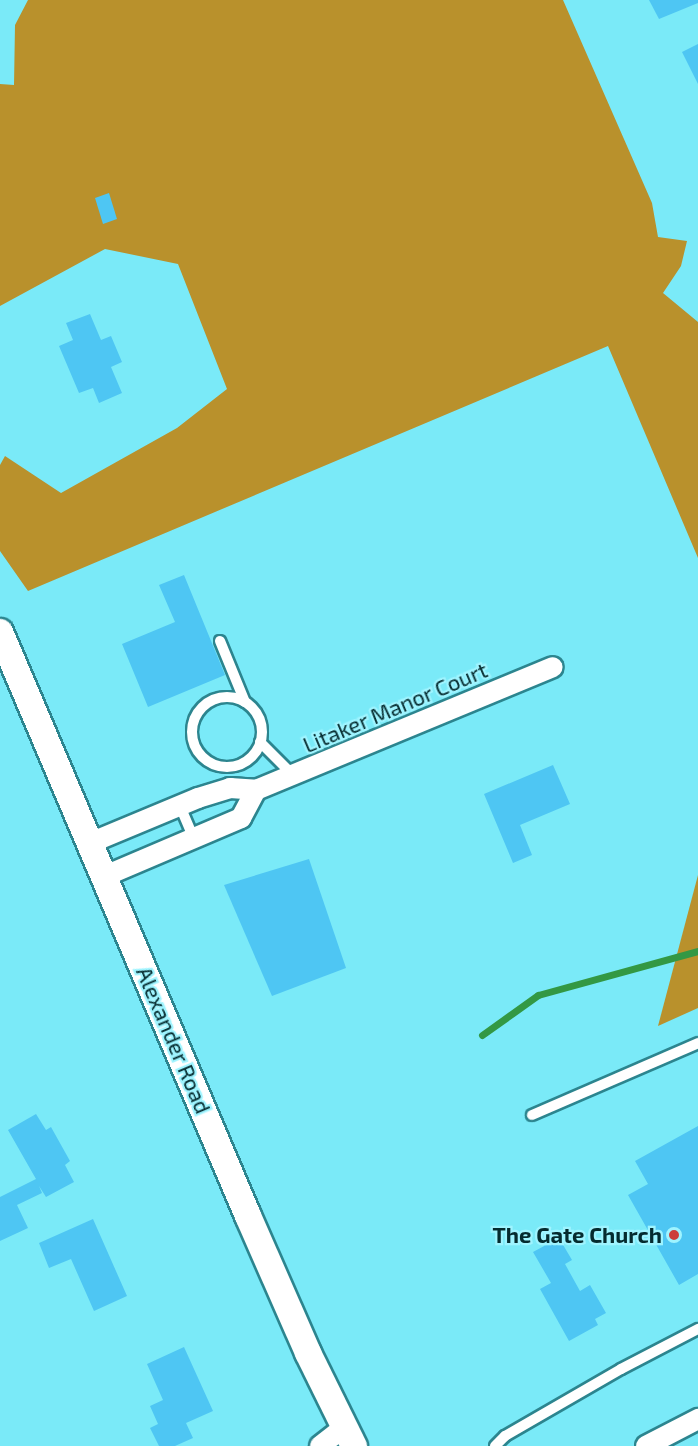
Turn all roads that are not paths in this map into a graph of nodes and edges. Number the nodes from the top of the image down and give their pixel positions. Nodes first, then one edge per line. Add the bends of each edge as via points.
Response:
1 (0, 632) edge
2 (220, 641) dead end
3 (553, 667) dead end
4 (245, 702) junction
5 (260, 742) junction
6 (293, 775) junction
7 (256, 790) junction
8 (180, 806) junction
9 (193, 837) junction
10 (90, 843) junction
11 (105, 876) junction
12 (698, 1043) edge
13 (532, 1115) dead end
14 (698, 1329) edge
15 (698, 1419) edge
16 (349, 1436) edge
17 (320, 1446) edge
18 (495, 1446) edge
19 (646, 1446) edge

1 - 10 street, Alexander Road
2 - 4 lane
3 - 6 street, Litaker Manor Court
4 - 5 lane via 259,719
4 - 5 lane via 222,697 211,701 195,718 193,740 205,759 226,767 247,761
5 - 6 lane
6 - 7 street, Litaker Manor Court
7 - 8 street, Litaker Manor Court via 230,788
7 - 9 street via 241,818
8 - 9 lane
8 - 10 street, Litaker Manor Court
9 - 11 street
10 - 11 street, Alexander Road
11 - 16 street, Alexander Road via 248,1216
12 - 13 lane
14 - 18 lane via 505,1436
15 - 19 street
16 - 17 street

